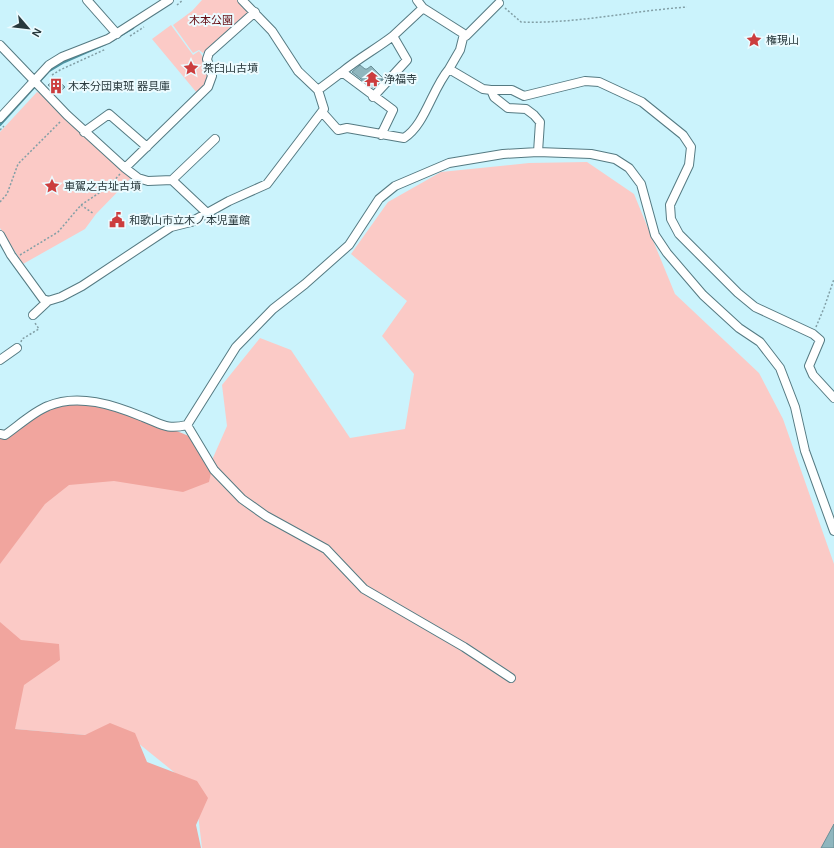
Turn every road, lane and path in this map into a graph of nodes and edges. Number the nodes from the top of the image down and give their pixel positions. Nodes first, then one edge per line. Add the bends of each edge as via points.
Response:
1 (87, 0) edge
2 (168, 0) edge
3 (242, 0) edge
4 (417, 0) edge
5 (499, 3) joint
6 (686, 7) dead end
7 (423, 8) junction
8 (255, 12) junction
9 (117, 34) junction
10 (464, 34) junction
11 (393, 36) junction
12 (0, 45) edge
13 (449, 69) junction
14 (342, 72) junction
15 (34, 81) junction
16 (318, 90) junction
17 (491, 90) junction
18 (374, 97) junction
19 (322, 112) junction
20 (67, 115) junction
21 (0, 118) edge
22 (84, 132) junction
23 (381, 135) junction
24 (215, 139) dead end
25 (147, 147) junction
26 (538, 152) junction
27 (125, 168) junction
28 (172, 180) junction
29 (0, 202) edge
30 (81, 205) junction
31 (207, 213) junction
32 (94, 214) dead end
33 (0, 235) edge
34 (15, 260) junction
35 (834, 280) edge
36 (48, 301) junction
37 (33, 315) joint
38 (813, 334) junction
39 (18, 348) joint
40 (0, 360) edge
41 (834, 398) edge
42 (186, 425) junction
43 (2, 434) edge
44 (834, 531) edge
45 (511, 678) dead end

1 - 9 street
2 - 9 street
3 - 8 street
4 - 7 street
5 - 6 path via 520,22 542,23
5 - 10 street via 478,26 466,36
7 - 10 street
7 - 11 street
8 - 16 street via 272,31 298,71
8 - 25 street via 209,53 207,59 212,76 208,87
9 - 15 street via 62,57 49,65
10 - 13 street via 460,50
11 - 14 street
11 - 18 street via 408,60
12 - 15 street
13 - 17 street via 483,89
13 - 23 street via 441,78 409,135 404,138
14 - 16 street
14 - 18 street
15 - 20 street
15 - 21 street
16 - 19 street via 324,109
17 - 26 street via 494,97 508,108 526,109 540,122
17 - 38 street via 512,90 524,96 585,81 599,82 642,102 683,135 691,147 689,165 670,205 671,219 679,234 738,294 755,307
18 - 23 street via 392,110
19 - 23 street via 338,130 347,128
19 - 31 street via 267,184
20 - 22 street
20 - 29 path via 18,164 7,194
22 - 25 street via 109,114
22 - 27 street
24 - 28 street
25 - 27 street
26 - 42 street via 503,154 449,163 395,186 379,199 349,244 273,309 236,347
26 - 44 street via 591,154 614,159 629,168 641,184 655,235 667,253 703,295 739,328 760,342 780,368 795,407 805,450
27 - 28 street via 138,178 148,181
27 - 30 path via 108,187
28 - 31 street
30 - 32 path
30 - 34 path via 58,232
31 - 36 street via 192,222 172,227 82,286
33 - 34 street
34 - 36 street
35 - 38 path
36 - 37 street
37 - 39 path via 39,329 22,339
38 - 41 street via 820,340 809,366 813,375
39 - 40 street
42 - 43 street via 169,428 113,407 73,400 47,406
42 - 45 street via 214,470 242,499 266,516 326,549 364,589 464,647

